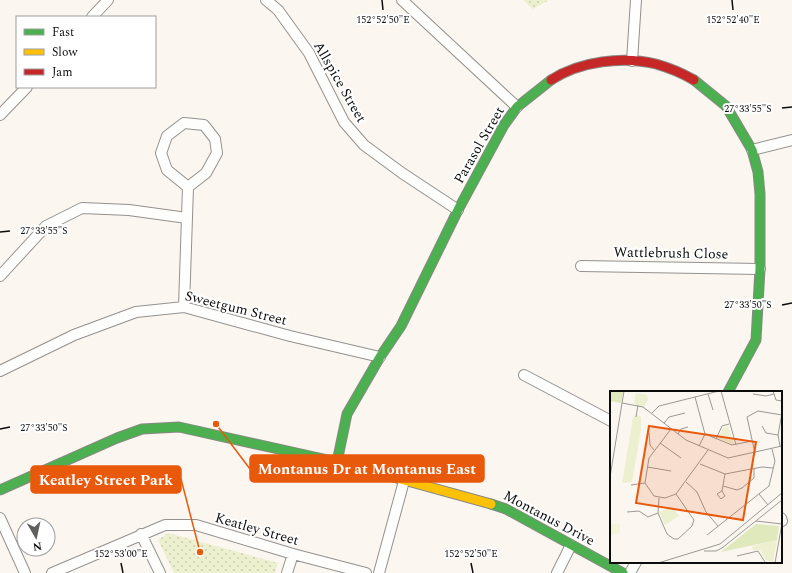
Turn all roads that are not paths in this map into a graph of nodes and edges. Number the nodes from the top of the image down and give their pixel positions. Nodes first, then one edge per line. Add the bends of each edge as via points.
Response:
1 (108, 0) edge
2 (266, 0) edge
3 (402, 0) edge
4 (636, 0) edge
5 (93, 16) edge
6 (632, 61) junction
7 (26, 88) edge
8 (518, 107) junction
9 (0, 116) edge
10 (792, 140) edge
11 (752, 150) junction
12 (188, 187) junction
13 (458, 210) junction
14 (187, 218) junction
15 (581, 266) dead end
16 (760, 269) junction
17 (0, 276) edge
18 (184, 307) junction
19 (380, 356) junction
20 (0, 371) edge
21 (524, 375) dead end
22 (729, 391) edge
23 (610, 421) edge
24 (337, 462) junction
25 (404, 481) junction
26 (0, 490) edge
27 (0, 518) edge
28 (141, 534) junction
29 (572, 545) junction
30 (293, 554) junction
31 (635, 563) edge
32 (25, 573) edge
33 (52, 573) edge
34 (160, 573) edge
35 (287, 573) edge
36 (366, 573) edge
37 (379, 573) edge
38 (557, 573) edge
39 (623, 573) edge
40 (630, 573) edge

1 - 5 street
2 - 13 street, Allspice Street via 278,10 309,53 344,122 364,145 402,174
3 - 8 street
4 - 6 street
6 - 8 street, Parasol Street via 589,64 560,74
6 - 11 street, Parasol Street via 655,64 698,82 726,106
7 - 9 street
8 - 13 street, Parasol Street via 504,126
10 - 11 street
11 - 16 street, Parasol Street via 760,194
12 - 12 street via 167,170 161,153 167,136 184,123 204,125 215,139 217,153 206,173
12 - 14 street
13 - 19 street, Parasol Street via 401,326
14 - 17 street via 129,210 82,208 46,226
14 - 18 street
15 - 16 street, Wattlebrush Close
16 - 22 street, Parasol Street via 756,340
18 - 19 street, Sweetgum Street via 290,336
18 - 20 street, Sweetgum Street via 136,312 74,335
19 - 24 street, Parasol Street via 347,414
21 - 23 street
24 - 25 street, Montanus Drive
24 - 26 street, Montanus Drive via 179,427 142,429
25 - 29 street, Montanus Drive via 491,504
25 - 37 street
27 - 32 street
28 - 30 street, Keatley Street via 165,525 196,526
28 - 33 street, Keatley Street
28 - 34 street
29 - 38 street
29 - 39 street, Montanus Drive
30 - 35 street
30 - 36 street, Keatley Street
31 - 40 street

